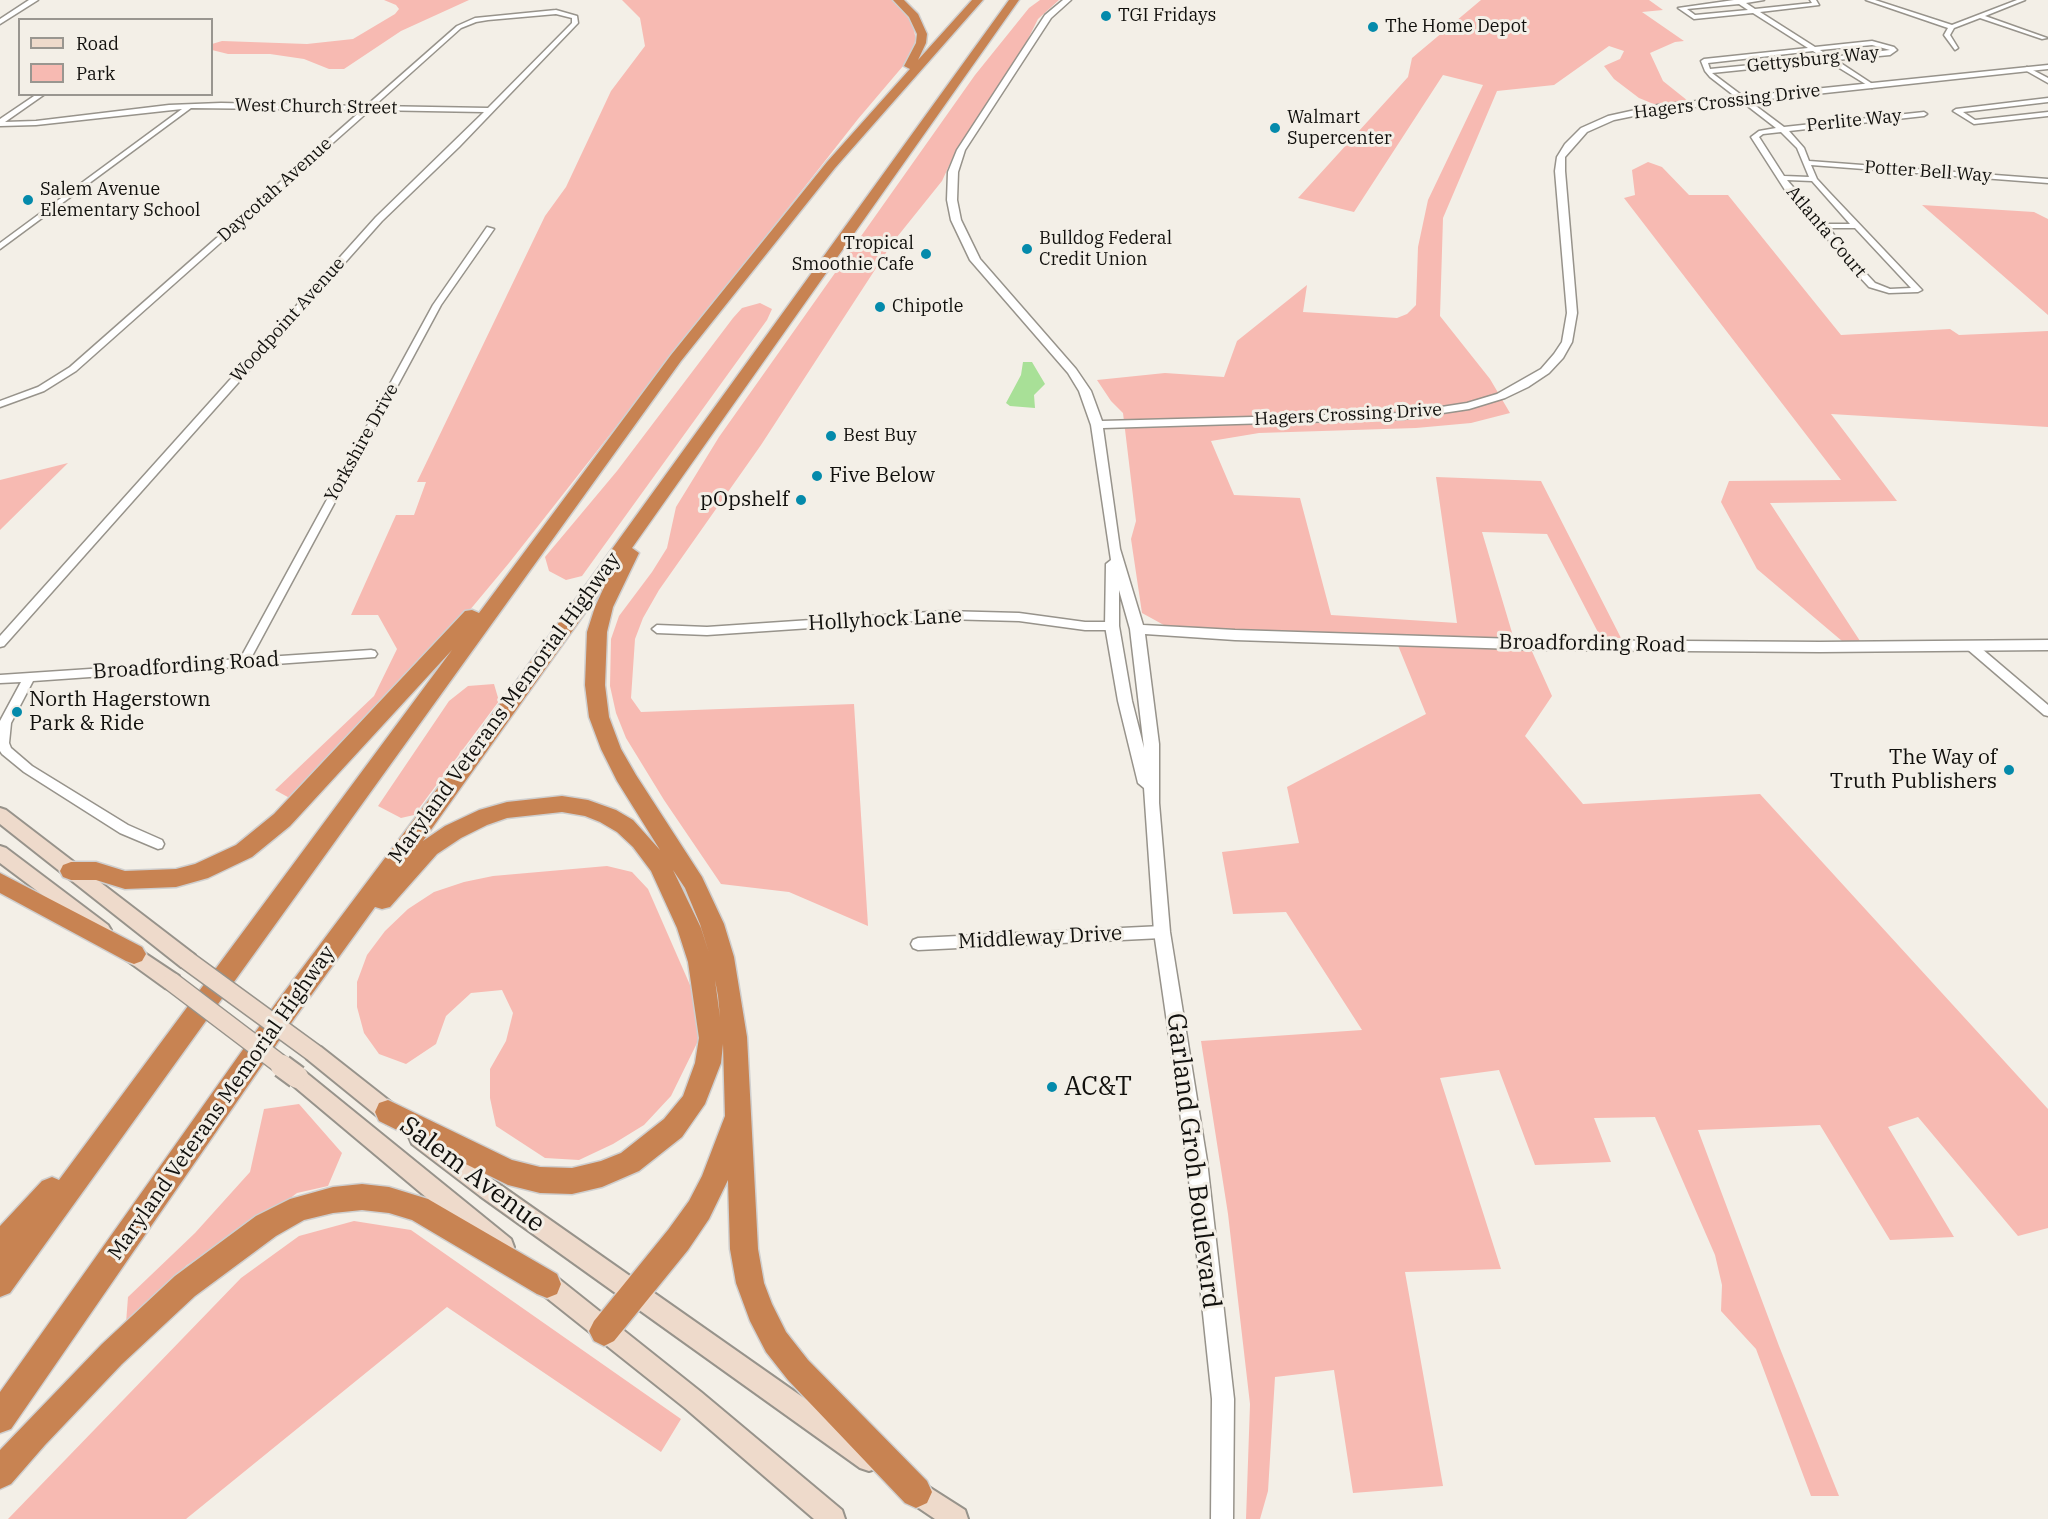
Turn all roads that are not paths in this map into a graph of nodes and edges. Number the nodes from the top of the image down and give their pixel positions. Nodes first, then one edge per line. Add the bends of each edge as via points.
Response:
1 (34, 0) edge
2 (898, 0) edge
3 (978, 0) edge
4 (1014, 0) edge
5 (1024, 0) edge
6 (1067, 0) edge
7 (1761, 0) edge
8 (1813, 0) edge
9 (1874, 0) edge
10 (2022, 0) edge
11 (1738, 1) edge
12 (1754, 11) junction
13 (563, 13) joint
14 (1979, 16) junction
15 (0, 22) edge
16 (1952, 27) junction
17 (987, 37) junction
18 (2044, 38) dead end
19 (1955, 48) dead end
20 (1814, 49) junction
21 (1830, 59) junction
22 (2048, 67) edge
23 (2027, 69) junction
24 (1708, 71) junction
25 (2048, 81) edge
26 (1872, 86) junction
27 (39, 96) edge
28 (1743, 99) junction
29 (2048, 100) edge
30 (189, 106) junction
31 (882, 107) junction
32 (367, 108) junction
33 (490, 110) junction
34 (1924, 114) dead end
35 (2048, 114) edge
36 (0, 123) edge
37 (1784, 129) junction
38 (1808, 163) junction
39 (1781, 178) junction
40 (1814, 179) junction
41 (2048, 181) edge
42 (1823, 226) junction
43 (1856, 226) junction
44 (489, 229) dead end
45 (0, 248) edge
46 (0, 404) edge
47 (1097, 425) junction
48 (697, 441) junction
49 (553, 526) junction
50 (1114, 549) junction
51 (1113, 581) junction
52 (1112, 626) junction
53 (657, 629) dead end
54 (1137, 629) junction
55 (0, 643) edge
56 (2048, 645) edge
57 (1971, 646) junction
58 (371, 654) dead end
59 (243, 663) junction
60 (29, 677) junction
61 (0, 679) edge
62 (1125, 701) junction
63 (2048, 712) edge
64 (1151, 803) junction
65 (0, 815) edge
66 (158, 844) dead end
67 (0, 853) edge
68 (71, 871) junction
69 (0, 882) edge
70 (1162, 932) junction
71 (918, 944) dead end
72 (134, 954) junction
73 (285, 1011) junction
74 (182, 1032) junction
75 (738, 1106) junction
76 (388, 1113) junction
77 (0, 1246) edge
78 (0, 1283) edge
79 (548, 1284) junction
80 (635, 1294) junction
81 (604, 1331) junction
82 (0, 1418) edge
83 (0, 1473) edge
84 (916, 1492) junction
85 (833, 1519) edge
86 (956, 1519) edge
87 (1222, 1519) edge

1 - 15 street
2 - 31 highway via 920,27 921,43 913,62
3 - 31 highway
4 - 17 highway, Maryland Veterans Memorial Highway
5 - 17 highway
6 - 47 street, Garland Groh Boulevard via 1048,17 961,150 953,172 954,210 975,260 1072,371 1085,391
7 - 11 street
8 - 12 street via 1817,4
9 - 16 street
10 - 14 street
11 - 12 street
11 - 12 street via 1681,8 1694,16
12 - 20 street
13 - 32 street, Daycotah Avenue via 466,23
13 - 33 street, Woodpoint Avenue via 574,16 575,23
14 - 16 street
14 - 18 street
16 - 19 street via 1947,35
17 - 48 highway, Maryland Veterans Memorial Highway
20 - 21 street
20 - 21 street, Gettysburg Way via 1872,43 1894,50
20 - 24 street, Gettysburg Way via 1705,60
21 - 24 street, Gettysburg Way
21 - 26 street
22 - 23 street, Hagers Crossing Drive
23 - 25 street
23 - 26 street, Hagers Crossing Drive
24 - 28 street, Gettysburg Way
26 - 28 street, Hagers Crossing Drive
27 - 36 street
28 - 37 street, Atlanta Court
28 - 47 street, Hagers Crossing Drive via 1623,115 1584,130 1568,146 1561,157 1560,171 1572,327 1559,356 1524,385 1469,406 1415,415
29 - 35 street via 1956,111 1974,122
30 - 32 street, West Church Street
30 - 36 street, West Church Street via 36,123
30 - 45 street
31 - 49 highway via 683,350
32 - 33 street, West Church Street
32 - 46 street, Daycotah Avenue via 73,369 41,389
33 - 55 street, Woodpoint Avenue via 379,219
34 - 37 street, Perlite Way
37 - 38 street, Atlanta Court
37 - 39 street, Atlanta Court via 1761,132 1755,137
38 - 40 street, Atlanta Court
38 - 41 street, Potter Bell Way
39 - 40 street
39 - 42 street, Atlanta Court
40 - 43 street, Atlanta Court
42 - 43 street
42 - 43 street, Atlanta Court via 1872,285 1889,291 1918,290
44 - 59 street, Yorkshire Drive via 437,305
47 - 50 street, Garland Groh Boulevard
48 - 73 highway, Maryland Veterans Memorial Highway
48 - 75 highway via 632,550 604,608 597,632 595,684 599,717 611,749 694,884 711,924 730,996
49 - 68 highway via 282,820 244,851 200,872 176,878 125,880 96,870
49 - 74 highway
50 - 51 street, Garland Groh Boulevard
50 - 54 street, Garland Groh Boulevard
51 - 52 street, Garland Groh Boulevard
51 - 54 street
52 - 53 street, Hollyhock Lane via 944,615 707,631
52 - 62 street, Garland Groh Boulevard
54 - 57 street, Broadfording Road via 1548,645
54 - 62 street
54 - 64 street, Garland Groh Boulevard via 1152,744
56 - 57 street, Broadfording Road
57 - 63 street
58 - 59 street, Broadfording Road
59 - 60 street, Broadfording Road
60 - 61 street, Broadfording Road
60 - 66 street via 5,723 6,751 124,829
62 - 64 street, Garland Groh Boulevard
64 - 70 street, Garland Groh Boulevard
65 - 68 main road, Salem Avenue
67 - 72 main road, Salem Avenue
68 - 76 main road, Salem Avenue, bridge
69 - 72 highway
70 - 71 street, Middleway Drive
70 - 87 street, Garland Groh Boulevard via 1197,1161 1223,1399
72 - 79 main road, Salem Avenue, bridge via 297,1077
73 - 76 highway via 429,848 453,832 507,810 562,804 588,808 625,826 659,865 689,928 707,999 711,1038 708,1063 692,1104 673,1128 630,1162 602,1174 572,1181 550,1180 508,1172
73 - 82 highway, Maryland Veterans Memorial Highway
74 - 77 highway via 29,1218
74 - 78 highway
75 - 80 highway via 718,1171 699,1210
75 - 84 highway via 744,1249 760,1311 776,1342 798,1370
76 - 80 main road, Salem Avenue
79 - 81 main road, Salem Avenue
79 - 83 highway via 409,1205 362,1197 300,1208 266,1226 185,1286 112,1354
80 - 81 highway
80 - 84 main road, Salem Avenue
81 - 85 main road, Salem Avenue via 693,1400
84 - 86 main road, Salem Avenue

